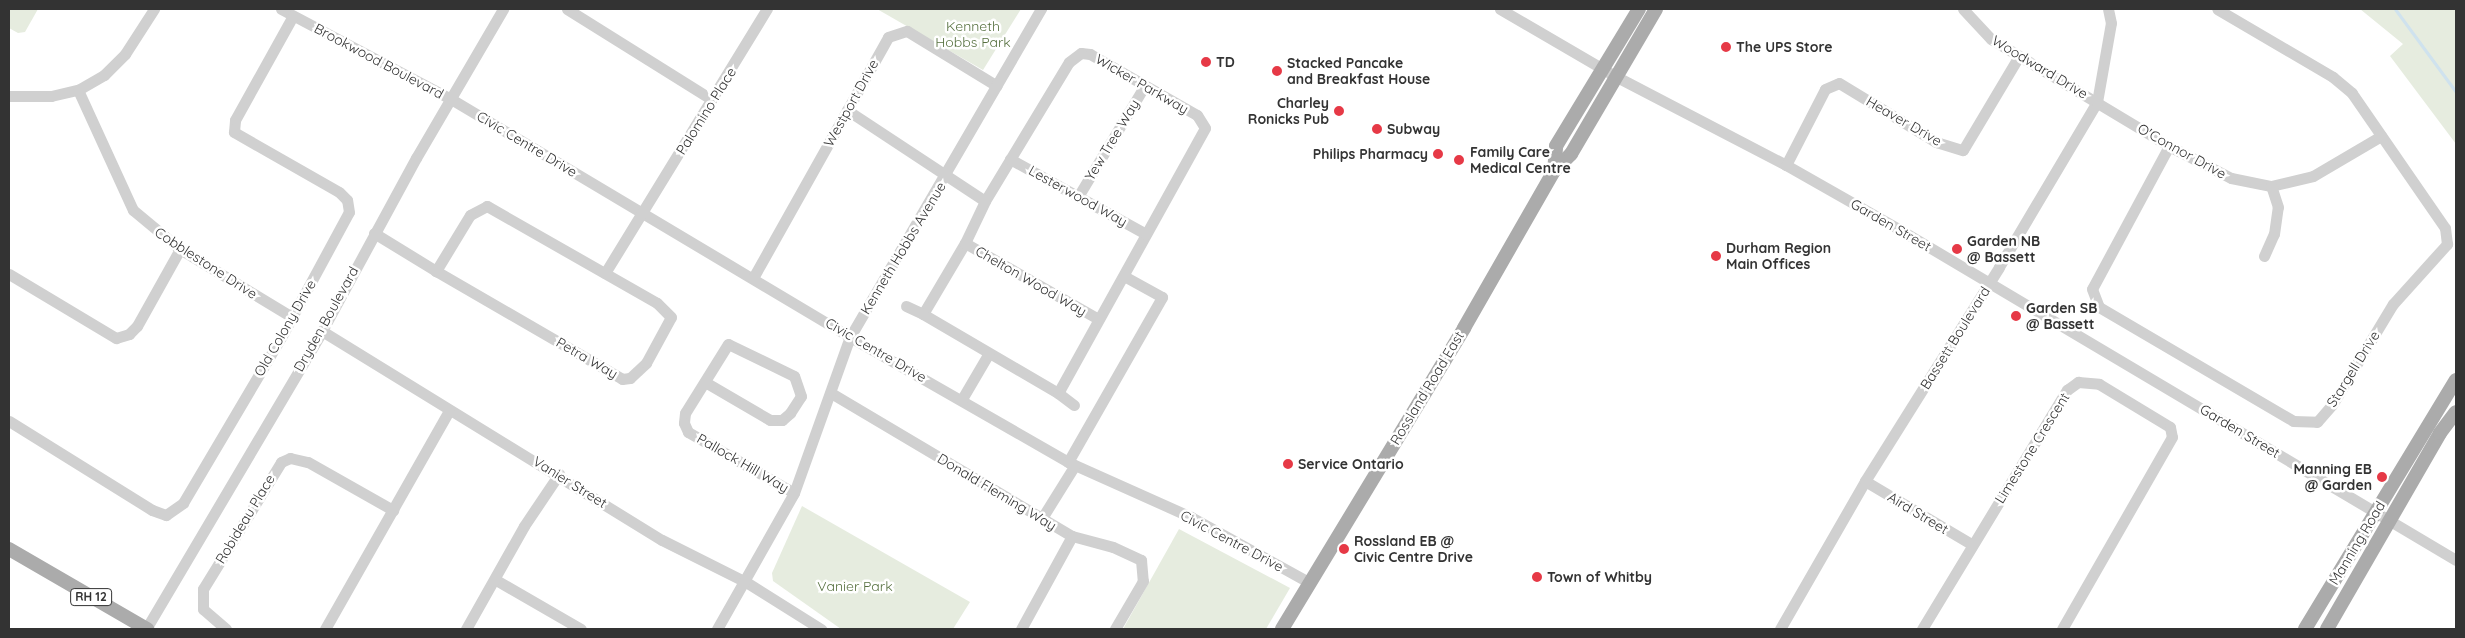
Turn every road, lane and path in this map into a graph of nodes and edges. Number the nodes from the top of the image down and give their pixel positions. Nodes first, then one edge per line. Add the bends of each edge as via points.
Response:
1 (154, 9) edge
2 (281, 9) edge
3 (503, 9) edge
4 (567, 9) edge
5 (767, 9) edge
6 (1041, 9) edge
7 (1500, 9) edge
8 (1638, 9) edge
9 (1656, 9) edge
10 (1963, 9) edge
11 (2108, 9) edge
12 (2217, 9) edge
13 (294, 16) junction
14 (2019, 56) junction
15 (1604, 69) junction
16 (1617, 77) junction
17 (1145, 85) junction
18 (997, 86) junction
19 (78, 90) junction
20 (9, 96) edge
21 (451, 99) junction
22 (711, 99) junction
23 (2097, 102) junction
24 (847, 110) junction
25 (2382, 136) junction
26 (2169, 146) junction
27 (1010, 159) junction
28 (1786, 164) junction
29 (1554, 171) junction
30 (947, 174) junction
31 (2271, 186) junction
32 (1079, 195) junction
33 (985, 201) junction
34 (643, 212) junction
35 (374, 233) junction
36 (1146, 234) junction
37 (964, 243) junction
38 (180, 249) junction
39 (2264, 256) dead end
40 (436, 271) junction
41 (605, 273) junction
42 (9, 274) edge
43 (1124, 276) junction
44 (752, 278) junction
45 (1990, 282) junction
46 (906, 306) dead end
47 (922, 314) junction
48 (292, 317) junction
49 (1098, 319) junction
50 (322, 331) junction
51 (850, 337) junction
52 (989, 353) junction
53 (2456, 380) edge
54 (704, 382) junction
55 (832, 393) junction
56 (1058, 393) junction
57 (962, 399) junction
58 (1074, 405) dead end
59 (450, 411) junction
60 (2456, 412) edge
61 (9, 421) edge
62 (1072, 463) junction
63 (559, 474) junction
64 (1865, 481) junction
65 (794, 493) junction
66 (393, 510) junction
67 (2375, 513) junction
68 (1042, 518) junction
69 (2390, 522) junction
70 (1072, 536) junction
71 (1971, 544) junction
72 (9, 549) edge
73 (2456, 560) edge
74 (496, 580) junction
75 (746, 582) junction
76 (1310, 583) junction
77 (813, 627) edge
78 (147, 629) edge
79 (226, 629) edge
80 (324, 629) edge
81 (466, 629) edge
82 (581, 629) edge
83 (717, 629) edge
84 (1021, 629) edge
85 (1115, 629) edge
86 (1282, 629) edge
87 (1780, 629) edge
88 (1922, 629) edge
89 (2062, 629) edge
90 (2305, 629) edge
91 (2327, 629) edge

1 - 19 street via 125,54 104,75
2 - 13 street, Brookwood Boulevard
3 - 21 street, Dryden Boulevard
4 - 22 street
5 - 22 street, Palomino Place via 746,48
6 - 18 street, Kenneth Hobbs Avenue
7 - 15 street, Garden Street
8 - 15 main road, Rossland Road East
9 - 16 main road, Rossland Road East
10 - 14 street, Woodward Drive via 1991,39
11 - 23 street, Bassett Boulevard via 2111,24
12 - 25 street, Stargell Drive via 2333,77 2352,93
13 - 21 street, Brookwood Boulevard
13 - 48 street, Old Colony Drive via 235,120 234,132 339,192 347,200 349,212
14 - 23 street, Woodward Drive
14 - 28 street, Heaver Drive via 1963,150 1936,142 1839,83 1825,89
15 - 16 street, Garden Street
15 - 29 main road, Rossland Road East via 1556,146
16 - 28 street, Garden Street
16 - 29 main road, Rossland Road East via 1571,154
17 - 27 street, Wicker Parkway via 1090,54 1074,55
17 - 32 street, Yew Tree Way
17 - 36 street, Wicker Parkway via 1197,115 1206,128
18 - 24 street, Westport Drive via 907,31 888,37
18 - 30 street, Kenneth Hobbs Avenue
19 - 20 street via 51,96
19 - 38 street, Cobblestone Drive via 132,210
21 - 34 street, Civic Centre Drive
21 - 35 street, Dryden Boulevard
22 - 34 street, Palomino Place
23 - 26 street, O'Connor Drive
23 - 45 street, Bassett Boulevard
24 - 30 street
24 - 44 street, Westport Drive
25 - 26 street, Stargell Drive via 2445,228 2447,244 2393,304 2332,404 2317,422 2293,421 2098,307 2092,288
25 - 31 street, O'Connor Drive via 2313,176
26 - 31 street, O'Connor Drive via 2231,178
27 - 32 street, Lesterwood Way
27 - 33 street, Wicker Parkway
28 - 45 street, Garden Street
29 - 76 main road, Rossland Road East via 1464,328
30 - 33 street
30 - 51 street, Kenneth Hobbs Avenue
31 - 39 street via 2278,207 2274,234
32 - 36 street, Lesterwood Way
33 - 37 street, Wicker Parkway
34 - 41 street
34 - 44 street, Civic Centre Drive
35 - 40 street, Petra Way
35 - 50 street, Dryden Boulevard
36 - 43 street, Wicker Parkway
37 - 47 street, Wicker Parkway
37 - 49 street, Chelton Wood Way
38 - 42 street via 137,326 129,334 116,338
38 - 48 street, Cobblestone Drive
40 - 41 street, Petra Way via 470,215 487,206
40 - 41 street, Petra Way via 622,379 630,378 646,363 671,317 657,303
43 - 49 street, Wicker Parkway
43 - 62 street via 1162,297
44 - 51 street, Civic Centre Drive
45 - 64 street, Bassett Boulevard
45 - 67 street, Garden Street
46 - 47 street
47 - 52 street
48 - 61 street, Old Colony Drive via 183,503 166,515 152,510
49 - 56 street, Wicker Parkway
50 - 59 street, Vanier Street
50 - 78 street, Dryden Boulevard
51 - 55 street, Kenneth Hobbs Avenue
51 - 57 street, Civic Centre Drive
52 - 56 street
52 - 57 street
53 - 67 main road, Manning Road
54 - 54 street, Pallock Hill Way via 728,344 794,376 801,396 782,420 770,420
54 - 65 street, Pallock Hill Way via 685,413 684,423 688,432
55 - 65 street, Kenneth Hobbs Avenue
55 - 68 street, Donald Fleming Way
56 - 58 street
57 - 62 street, Civic Centre Drive
59 - 63 street, Vanier Street
59 - 66 street
60 - 69 main road, Manning Road via 2440,433
62 - 68 street
62 - 76 street, Civic Centre Drive via 1190,517
63 - 74 street via 524,526
63 - 75 street, Vanier Street via 662,540
64 - 71 street, Aird Street
64 - 87 street, Bassett Boulevard
65 - 75 street, Kenneth Hobbs Avenue
66 - 79 street, Robideau Place via 308,462 290,458 281,462 203,589 202,609
66 - 80 street
67 - 69 street, Garden Street
67 - 90 main road, Manning Road
68 - 70 street, Donald Fleming Way
69 - 73 street, Garden Street
69 - 91 main road, Manning Road
70 - 84 street, Donald Fleming Way
70 - 85 street via 1141,560 1143,581
71 - 88 street, Limestone Crescent
71 - 89 street, Limestone Crescent via 2067,390 2078,382 2099,384 2170,427 2172,437
72 - 78 main road, RH 12
74 - 81 street
74 - 82 street
75 - 77 street, Vanier Street
75 - 83 street, Kenneth Hobbs Avenue
76 - 86 main road, Rossland Road East

